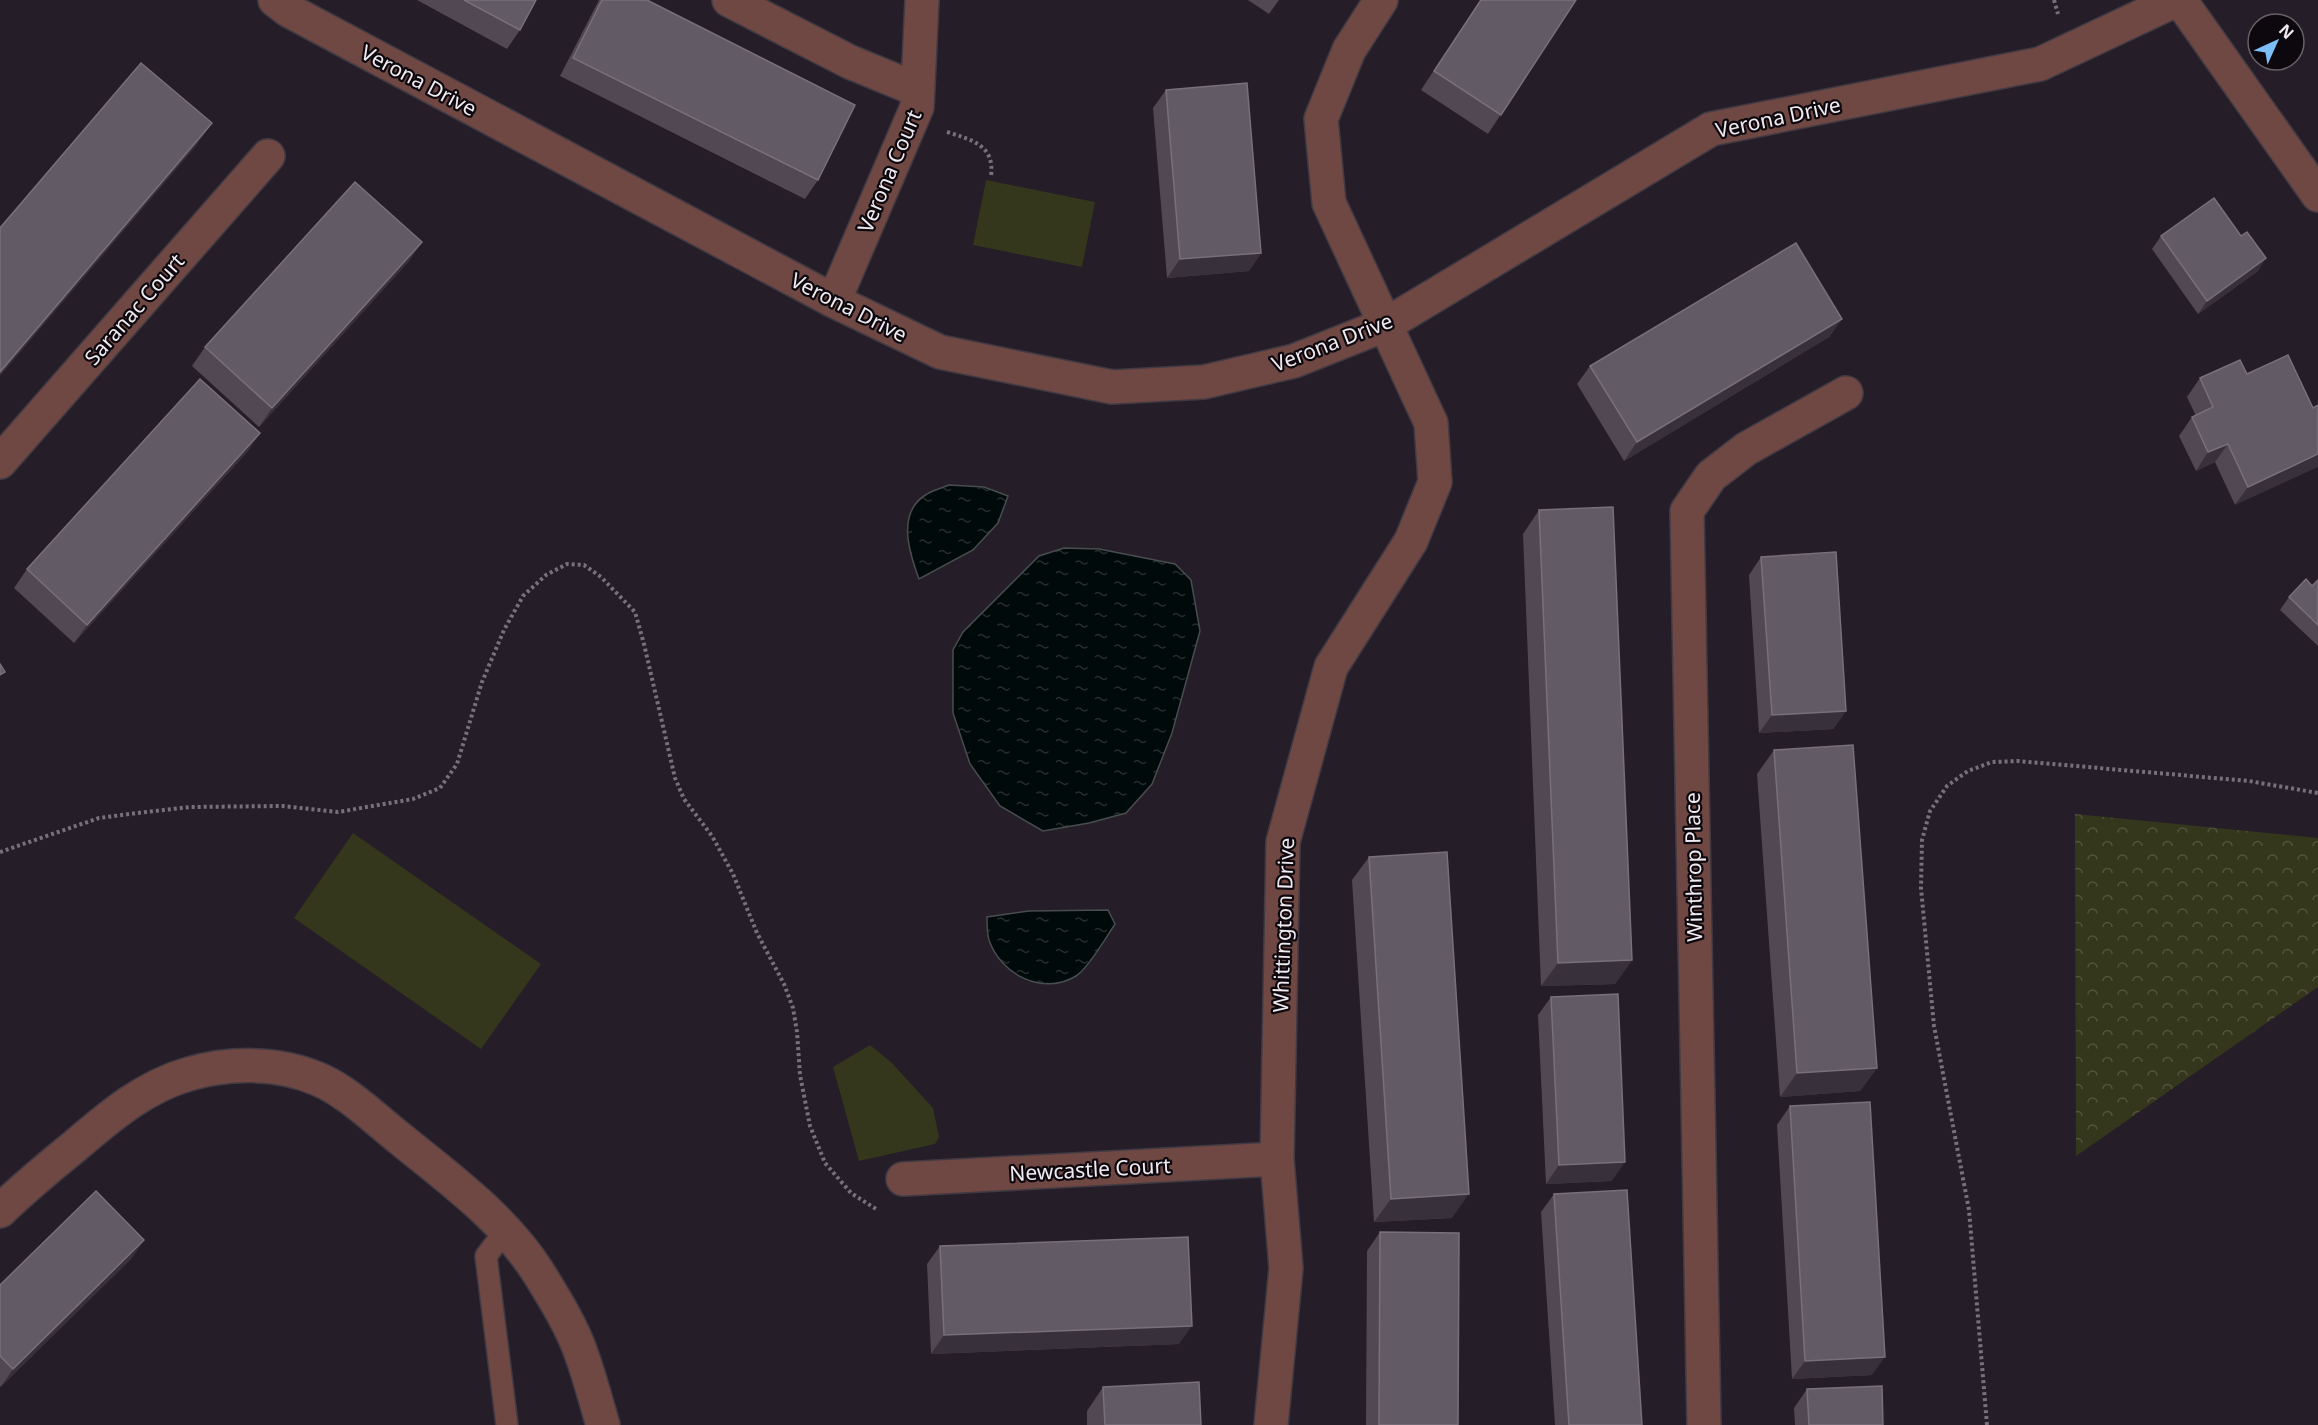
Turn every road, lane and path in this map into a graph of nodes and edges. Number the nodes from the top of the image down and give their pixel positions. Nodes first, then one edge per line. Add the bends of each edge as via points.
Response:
1 (254, 0) edge
2 (729, 0) edge
3 (922, 0) edge
4 (1381, 0) edge
5 (2178, 0) edge
6 (282, 5) edge
7 (918, 90) junction
8 (947, 132) dead end
9 (268, 156) dead end
10 (991, 176) dead end
11 (2318, 195) edge
12 (834, 301) junction
13 (1387, 324) junction
14 (1846, 393) dead end
15 (0, 462) edge
16 (2318, 793) edge
17 (0, 852) edge
18 (1277, 1159) junction
19 (903, 1179) dead end
20 (0, 1211) edge
21 (879, 1211) dead end
22 (505, 1230) junction
23 (507, 1425) edge
24 (603, 1425) edge
25 (1271, 1425) edge
26 (1704, 1425) edge
27 (1987, 1425) edge

1 - 6 street, Verona Drive
2 - 7 street via 850,62
3 - 7 street, Verona Court
4 - 13 street, Whittington Drive via 1349,50 1321,119 1329,203
5 - 11 street
5 - 13 street, Verona Drive via 2040,64 1711,129
6 - 12 street, Verona Drive
7 - 12 street, Verona Court via 917,107
8 - 10 path via 971,139 987,152 993,163
9 - 15 street, Saranac Court
12 - 13 street, Verona Drive via 940,352 1112,387 1204,382 1294,361
13 - 18 street, Whittington Drive via 1431,423 1435,482 1410,541 1331,667 1283,842
14 - 26 street, Winthrop Place via 1746,449 1711,476 1687,510
16 - 27 path via 2249,781 1992,762 1968,771 1947,786 1930,811 1922,840 1921,888 1934,1026 1970,1210
17 - 21 path via 99,818 190,807 282,806 338,812 413,800 440,788 457,764 482,682 523,596 546,575 567,564 584,565 634,612 675,778 684,799 712,836 733,874 757,933 784,984 793,1008 810,1126 825,1163 851,1193
18 - 19 street, Newcastle Court
18 - 25 street, Whittington Drive via 1286,1268
20 - 22 street via 109,1118 146,1092 188,1074 233,1065 279,1068 318,1079 352,1100
22 - 23 lane via 486,1256
22 - 24 street via 537,1270 573,1336

